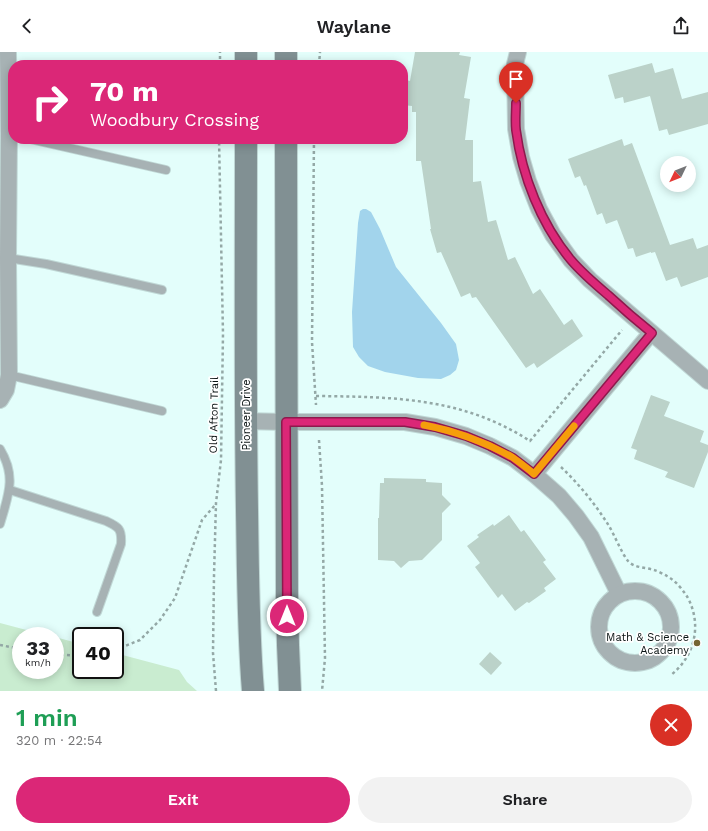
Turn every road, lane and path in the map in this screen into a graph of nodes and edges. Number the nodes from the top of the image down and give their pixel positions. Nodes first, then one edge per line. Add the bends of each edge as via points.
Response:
1 (518, 52) edge
2 (11, 144) edge
3 (52, 144) edge
4 (220, 144) edge
5 (246, 144) edge
6 (286, 144) edge
7 (166, 170) dead end
8 (8, 258) junction
9 (162, 290) dead end
10 (652, 333) junction
11 (618, 335) dead end
12 (9, 375) junction
13 (708, 381) edge
14 (316, 396) dead end
15 (0, 400) edge
16 (162, 411) dead end
17 (246, 421) junction
18 (286, 422) junction
19 (0, 450) edge
20 (565, 471) dead end
21 (534, 474) junction
22 (10, 490) junction
23 (216, 503) junction
24 (0, 524) edge
25 (619, 594) junction
26 (97, 612) dead end
27 (0, 645) edge
28 (124, 646) edge
29 (12, 648) edge
30 (671, 675) dead end
31 (216, 691) edge
32 (253, 691) edge
33 (290, 691) edge

1 - 10 street via 515,64 516,129 528,182 539,209 571,260 590,280
2 - 8 street
3 - 7 lane
4 - 23 path, Old Afton Trail via 223,334 221,460
5 - 17 street, Pioneer Drive
6 - 18 street
8 - 9 lane
8 - 12 street
10 - 13 street
10 - 21 street
11 - 14 path via 530,441 475,414 444,405 374,396
12 - 15 street via 6,390
12 - 16 lane
17 - 18 street
17 - 32 street, Pioneer Drive via 248,586
18 - 21 street via 405,422 435,427 490,446 513,458
18 - 33 street
19 - 22 lane via 9,471
20 - 30 path via 599,510 626,558 634,565 669,577 676,582 690,603 696,627 694,642 685,661
21 - 25 street via 576,516 590,537
22 - 24 lane
22 - 26 lane via 106,520 116,526 121,534 121,544
23 - 28 path via 202,520 175,598 160,620 140,640
23 - 31 path, Old Afton Trail via 213,653
25 - 25 street via 603,609 599,620 601,641 614,657 623,661 648,661 659,655 666,647 672,628 670,615 664,604 649,593 631,590
27 - 29 path

